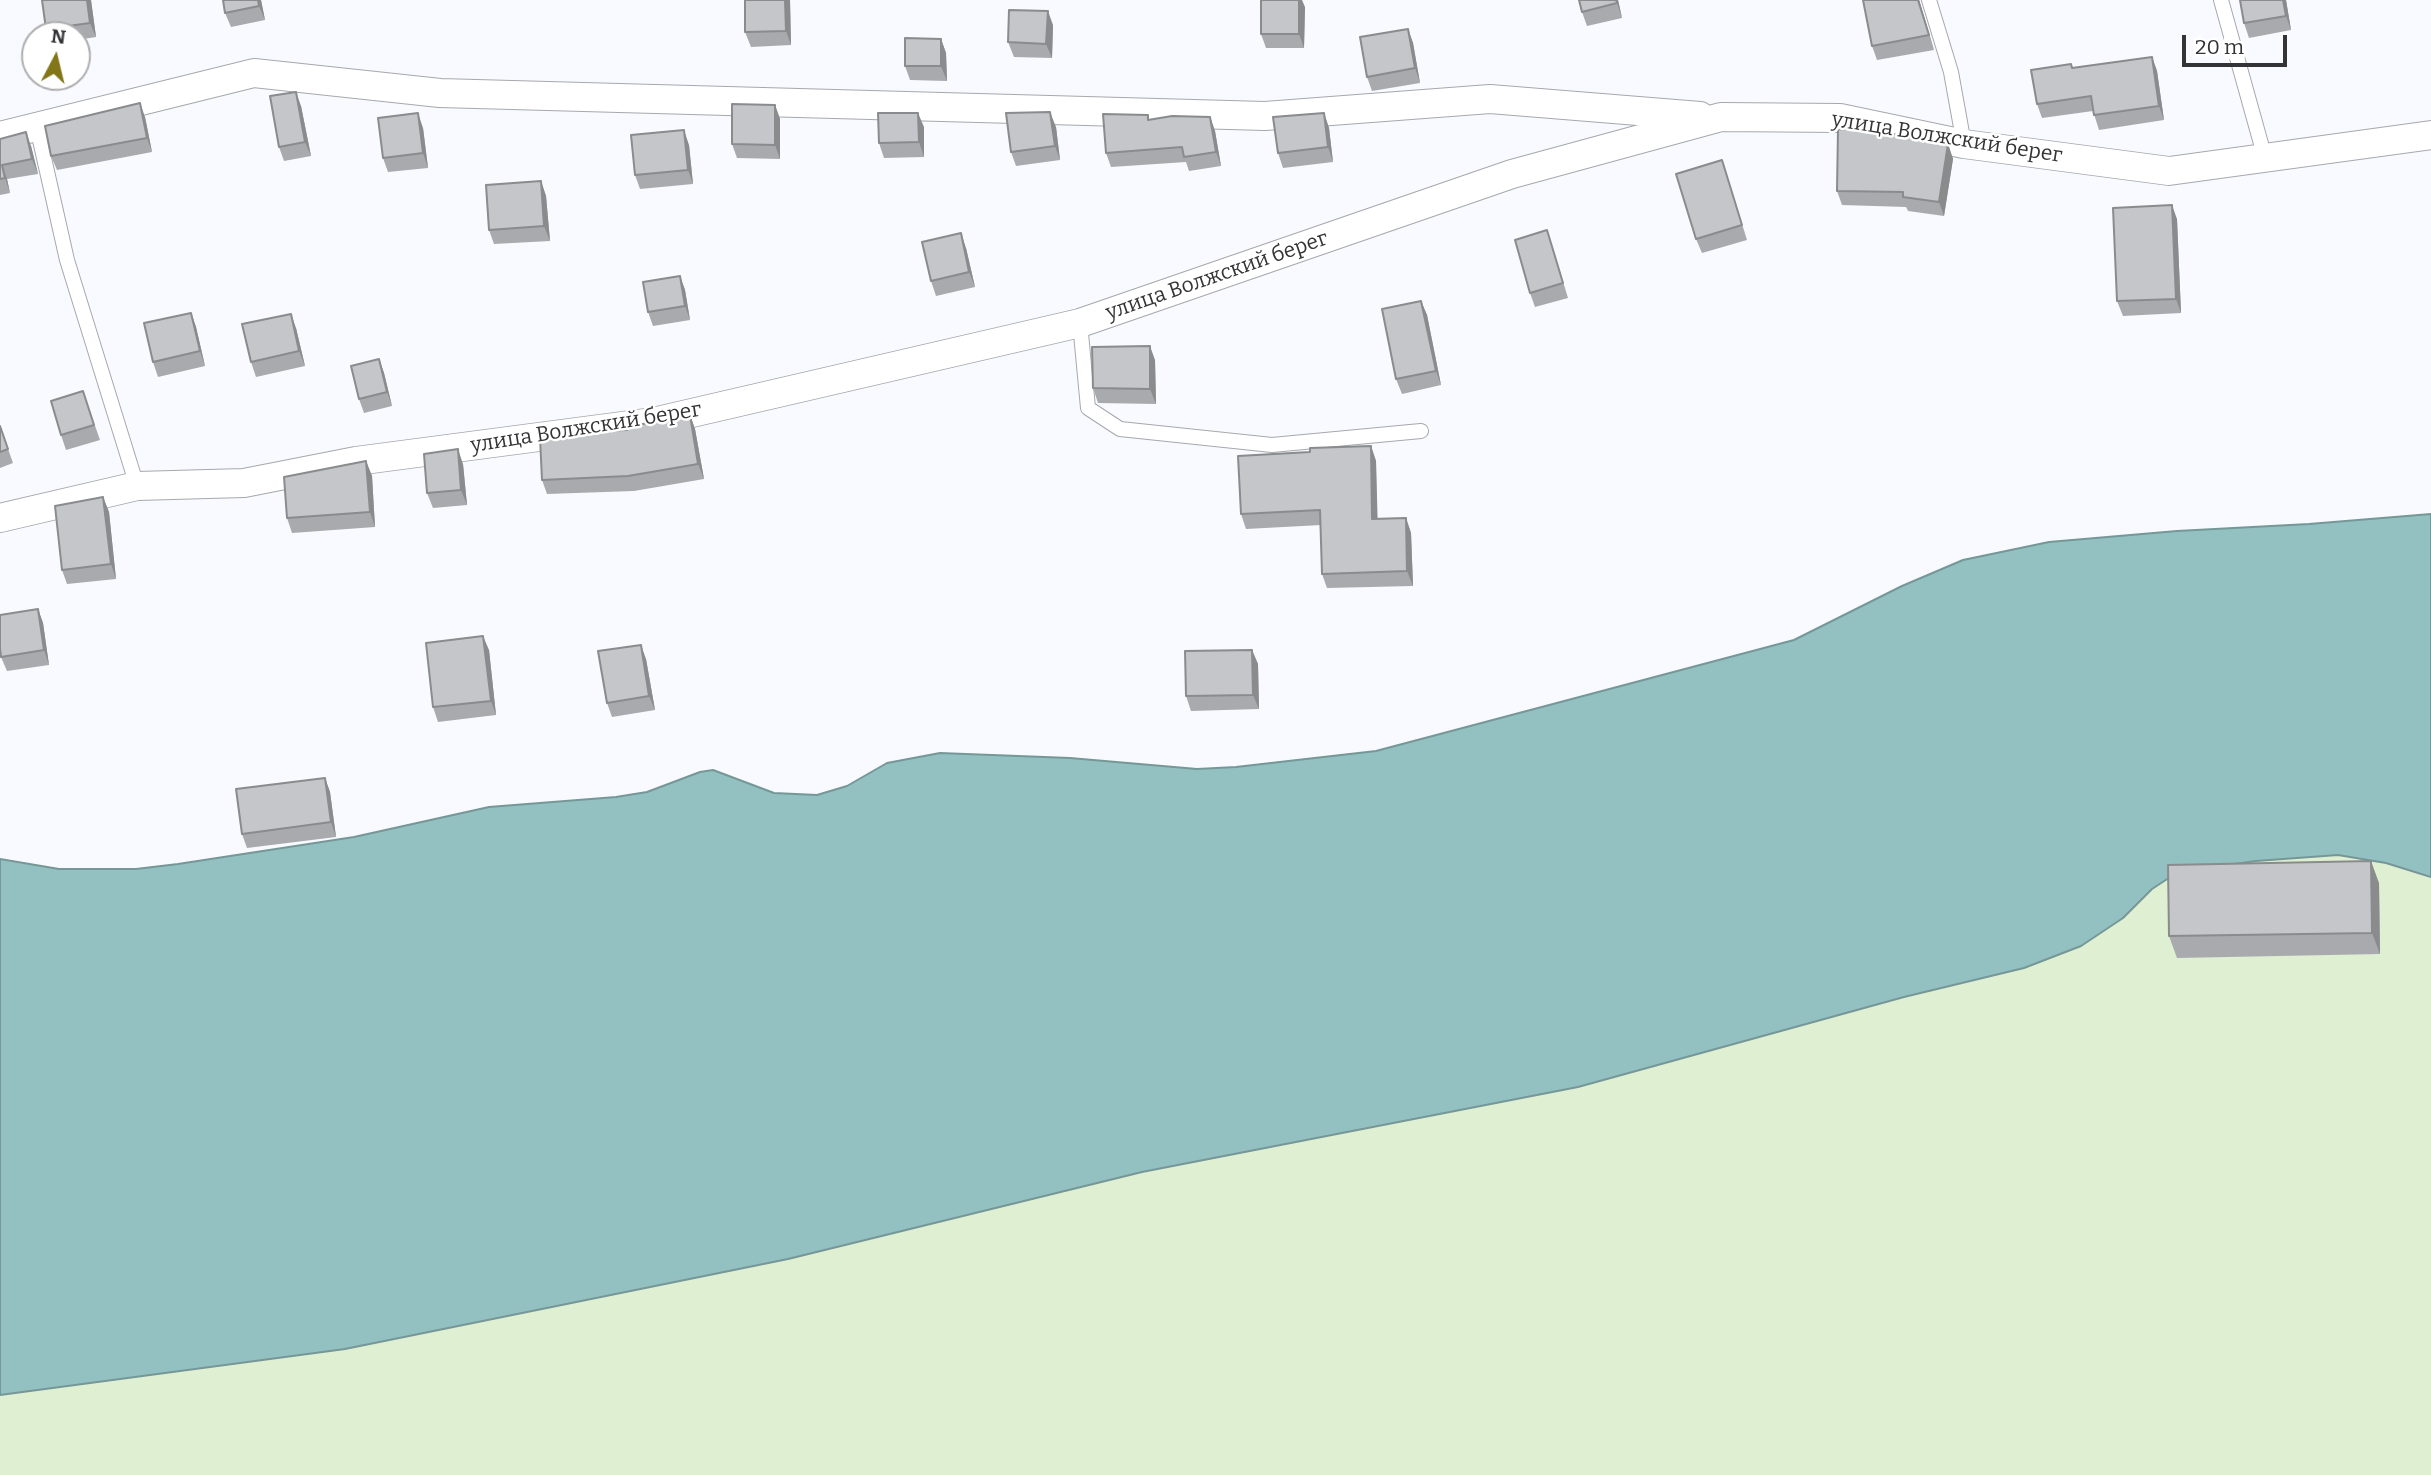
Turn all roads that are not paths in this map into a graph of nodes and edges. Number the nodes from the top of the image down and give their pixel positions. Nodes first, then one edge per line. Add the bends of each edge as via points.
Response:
1 (1929, 0) edge
2 (2221, 0) edge
3 (1721, 117) junction
4 (37, 127) junction
5 (2431, 135) edge
6 (0, 136) edge
7 (1964, 144) junction
8 (2265, 158) junction
9 (1080, 323) junction
10 (1420, 431) dead end
11 (137, 486) junction
12 (0, 518) edge

1 - 7 lane via 1951,72
2 - 8 lane
3 - 4 street via 1490,99 1265,116 440,93 254,73
3 - 7 street, улица Волжский берег via 1840,118
3 - 9 street, улица Волжский берег via 1513,174
4 - 6 street
4 - 11 lane via 67,260
5 - 8 street, улица Волжский берег
7 - 8 street, улица Волжский берег via 2169,171
9 - 10 lane via 1088,408 1119,429 1272,445
9 - 11 street, улица Волжский берег via 653,422 356,461 244,483
11 - 12 street, улица Волжский берег

